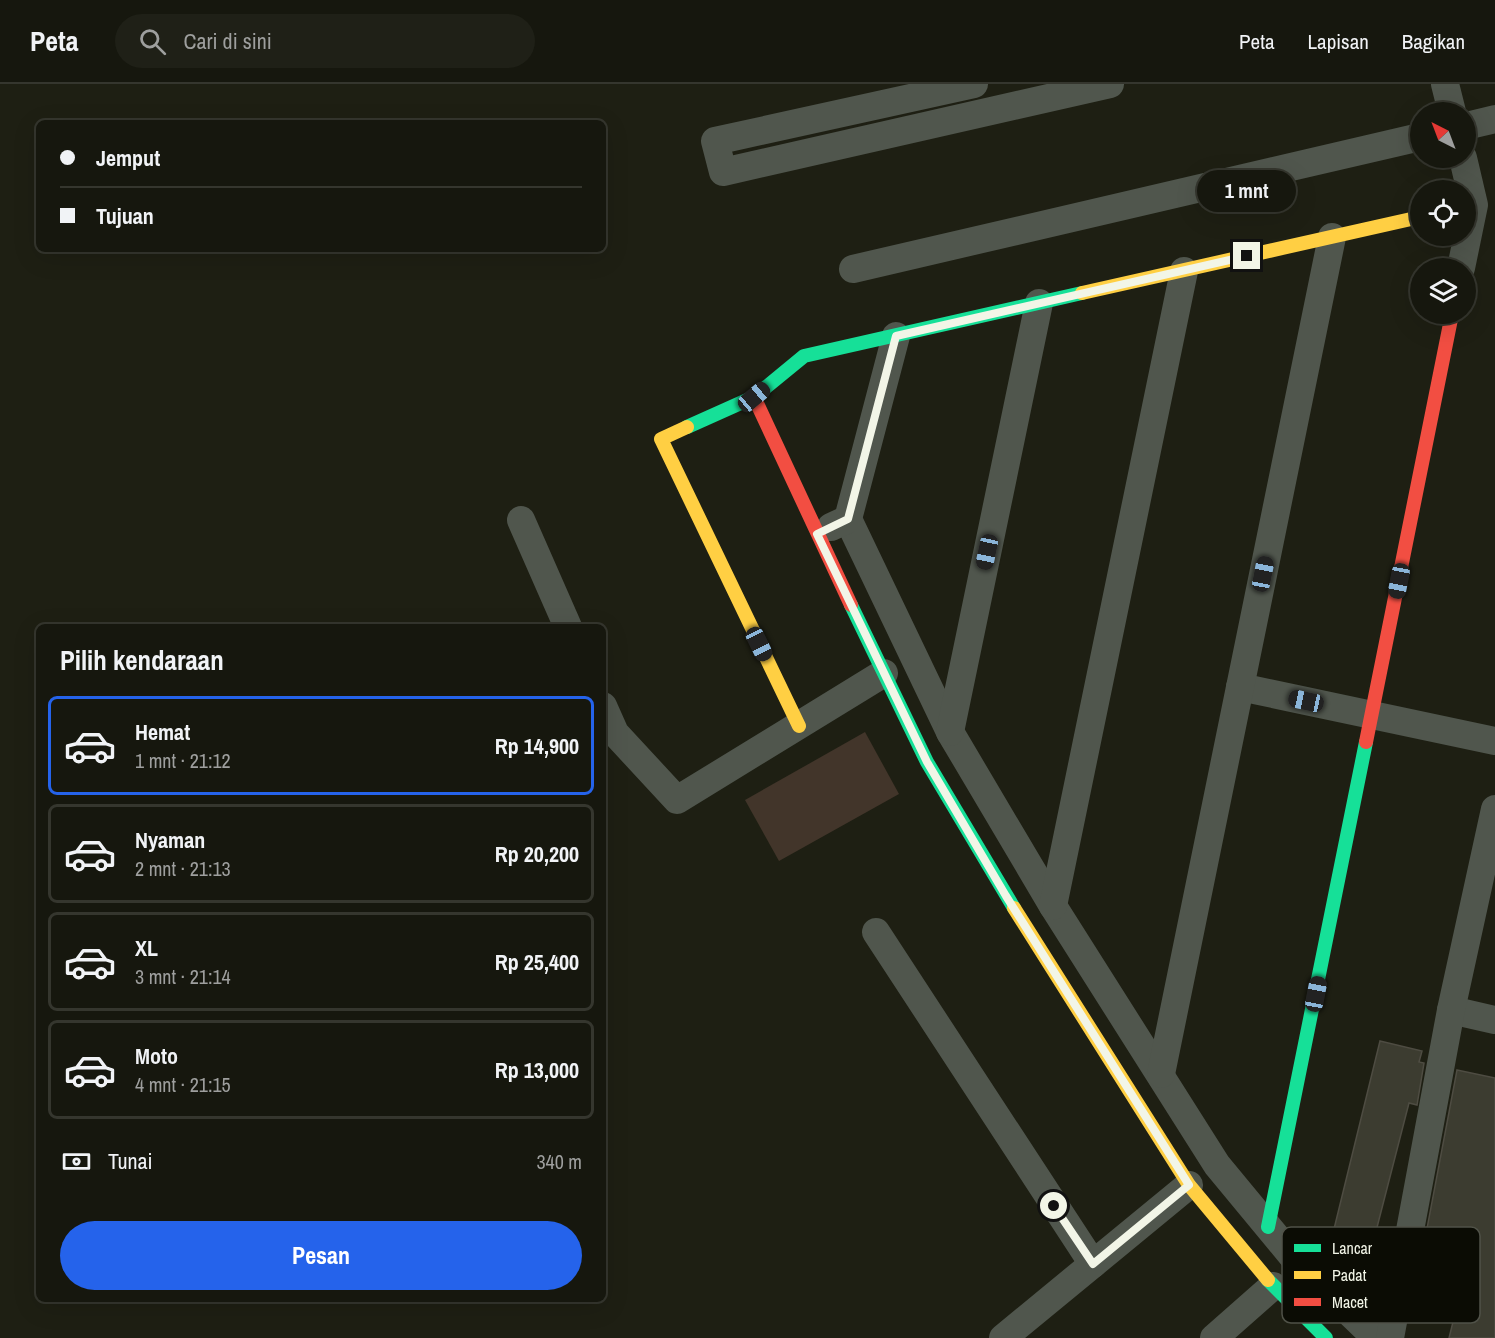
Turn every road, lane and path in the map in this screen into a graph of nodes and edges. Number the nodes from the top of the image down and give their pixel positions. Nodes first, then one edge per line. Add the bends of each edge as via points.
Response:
1 (974, 84) edge
2 (1110, 84) edge
3 (1445, 84) edge
4 (994, 97) edge
5 (1450, 102) edge
6 (1495, 119) edge
7 (1476, 124) edge
8 (1410, 139) edge
9 (1466, 168) edge
10 (1478, 204) edge
11 (1410, 220) edge
12 (1332, 237) junction
13 (1464, 258) edge
14 (853, 269) dead end
15 (1184, 271) junction
16 (1039, 303) junction
17 (1450, 324) edge
18 (896, 336) junction
19 (754, 397) junction
20 (848, 519) junction
21 (521, 520) dead end
22 (817, 534) junction
23 (567, 624) edge
24 (884, 673) junction
25 (1240, 687) junction
26 (606, 713) edge
27 (1372, 715) junction
28 (799, 726) junction
29 (950, 732) junction
30 (1495, 741) edge
31 (1495, 809) edge
32 (1053, 906) junction
33 (876, 932) dead end
34 (1451, 1010) junction
35 (1495, 1020) edge
36 (1161, 1074) junction
37 (1189, 1185) junction
38 (1268, 1227) junction
39 (1411, 1227) edge
40 (1282, 1243) edge
41 (1093, 1264) junction
42 (1273, 1286) junction
43 (1282, 1295) edge
44 (1311, 1323) edge
45 (1361, 1323) edge
46 (1393, 1323) edge
47 (1003, 1338) edge
48 (1214, 1338) edge
49 (1326, 1338) edge
50 (1376, 1338) edge
51 (1390, 1338) edge

1 - 4 street via 715,141 723,172
2 - 4 street
3 - 5 street
6 - 7 street
8 - 14 street
9 - 10 street
10 - 13 street
11 - 12 street
12 - 15 street
12 - 25 street
15 - 16 street
15 - 32 street
16 - 18 street
16 - 29 street
17 - 27 street
18 - 19 street via 804,356
18 - 20 street
19 - 22 street
19 - 28 street via 661,439
20 - 22 street
20 - 29 street
21 - 23 street
22 - 24 street
24 - 28 street
24 - 37 street via 927,762 1006,896
25 - 27 street
25 - 36 street
26 - 28 street via 615,733 677,800
27 - 30 street
27 - 38 street
29 - 32 street
31 - 34 street
32 - 36 street
33 - 41 street
34 - 35 street
34 - 39 street
36 - 38 street via 1217,1165
37 - 41 street
37 - 42 street
38 - 40 street
41 - 47 street
42 - 43 street
42 - 48 street
44 - 49 street
45 - 50 street
46 - 51 street

